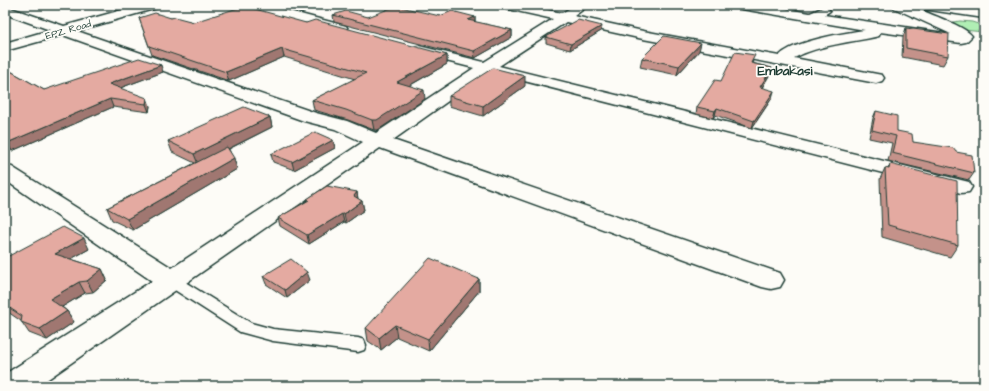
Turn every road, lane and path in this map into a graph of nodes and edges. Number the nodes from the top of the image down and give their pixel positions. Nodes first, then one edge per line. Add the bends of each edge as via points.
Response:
1 (154, 5) edge
2 (252, 5) edge
3 (507, 5) edge
4 (583, 5) edge
5 (742, 5) edge
6 (833, 5) edge
7 (898, 5) edge
8 (917, 5) edge
9 (977, 5) edge
10 (984, 8) edge
11 (5, 10) edge
12 (984, 14) edge
13 (811, 17) junction
14 (563, 18) junction
15 (64, 30) junction
16 (896, 30) junction
17 (358, 34) edge
18 (403, 46) edge
19 (5, 47) edge
20 (790, 62) junction
21 (485, 68) junction
22 (876, 78) dead end
23 (378, 141) junction
24 (5, 171) edge
25 (961, 187) dead end
26 (771, 280) dead end
27 (172, 281) junction
28 (358, 345) dead end
29 (12, 386) edge

1 - 15 street, EPZ Road
2 - 17 street
3 - 14 street
4 - 14 street
5 - 13 street
6 - 13 street
7 - 16 street via 965,36 961,39
8 - 12 street
9 - 10 street
11 - 15 street
13 - 16 street
14 - 20 street
14 - 21 street
15 - 19 street, EPZ Road
15 - 23 street via 310,117 341,125
16 - 20 street via 798,49 786,57
18 - 21 street
20 - 22 street
21 - 23 street
21 - 25 street
23 - 26 street
23 - 27 street
24 - 27 street
27 - 28 lane via 246,328 273,335
27 - 29 street

